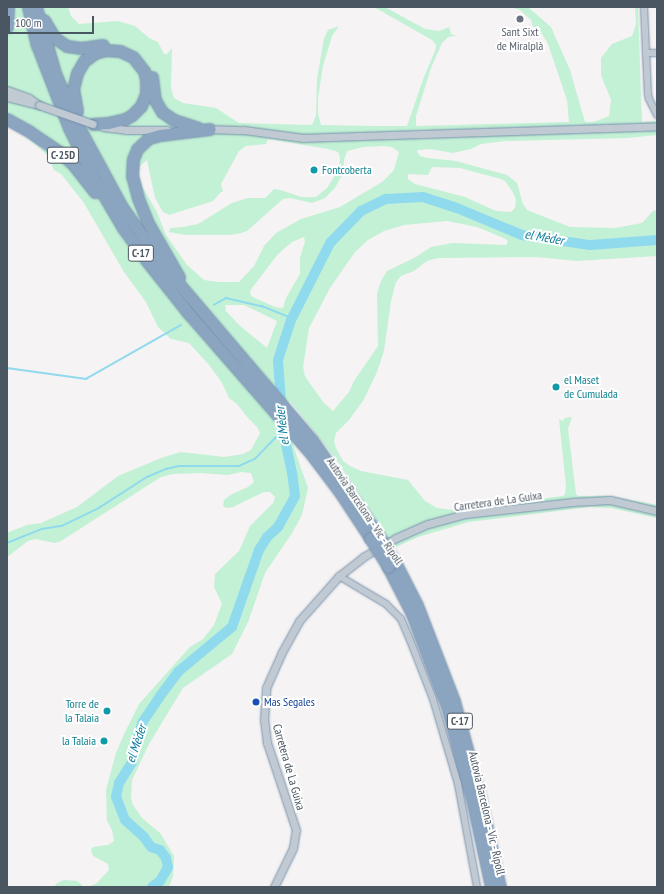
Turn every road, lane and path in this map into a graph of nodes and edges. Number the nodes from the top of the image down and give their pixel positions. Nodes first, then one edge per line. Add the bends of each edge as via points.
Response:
1 (8, 7) edge
2 (28, 7) edge
3 (38, 7) edge
4 (644, 7) edge
5 (7, 27) edge
6 (657, 53) edge
7 (646, 54) junction
8 (7, 90) edge
9 (7, 93) edge
10 (7, 97) edge
11 (36, 104) junction
12 (657, 115) edge
13 (7, 119) edge
14 (93, 124) junction
15 (657, 126) edge
16 (80, 128) junction
17 (198, 128) junction
18 (210, 129) junction
19 (108, 203) junction
20 (185, 290) junction
21 (657, 512) edge
22 (373, 535) junction
23 (391, 565) junction
24 (339, 576) junction
25 (274, 887) edge
26 (477, 887) edge
27 (491, 887) edge
28 (500, 887) edge

1 - 5 highway
2 - 19 highway, Autovia Barcelona - Vic - Ripoll / C-17 via 37,45 52,85 82,154
3 - 16 highway, Autovia Barcelona - Vic - Ripoll / C-17 via 55,73
3 - 17 highway via 47,27 63,44 82,48 117,44 137,53 150,71 155,100 162,112 174,120
4 - 7 street
6 - 7 street
7 - 12 street via 649,99
8 - 11 street via 29,98
9 - 11 street
10 - 11 street
11 - 14 street, bridge
13 - 19 highway, C-25D via 58,151 103,202
14 - 16 highway via 108,124 125,119 137,111 144,100 147,87 144,71 127,53 110,50 98,52 78,69 73,89
14 - 17 street via 126,130
15 - 18 street via 303,138 244,130
16 - 20 highway, Autovia Barcelona - Vic - Ripoll / C-17 via 122,207 163,265
17 - 18 street
18 - 20 highway via 149,138 137,149 133,159 132,176 138,198 148,223
19 - 22 highway, Autovia Barcelona - Vic - Ripoll / C-17 via 146,260 189,314 311,454
20 - 22 highway, Autovia Barcelona - Vic - Ripoll / C-17 via 312,440 350,492
21 - 24 street, Carretera de La Guixa via 604,500 464,514 428,524 396,538 363,556
22 - 23 highway, Autovia Barcelona - Vic - Ripoll / C-17, bridge
23 - 27 highway, Autovia Barcelona - Vic - Ripoll / C-17 via 447,706 472,799
23 - 28 highway, Autovia Barcelona - Vic - Ripoll / C-17 via 417,605 454,701 480,797
24 - 25 street, Carretera de La Guixa via 299,621 266,688 266,736 296,830 293,848
24 - 26 street via 386,604 400,619 410,640 433,699 458,784

